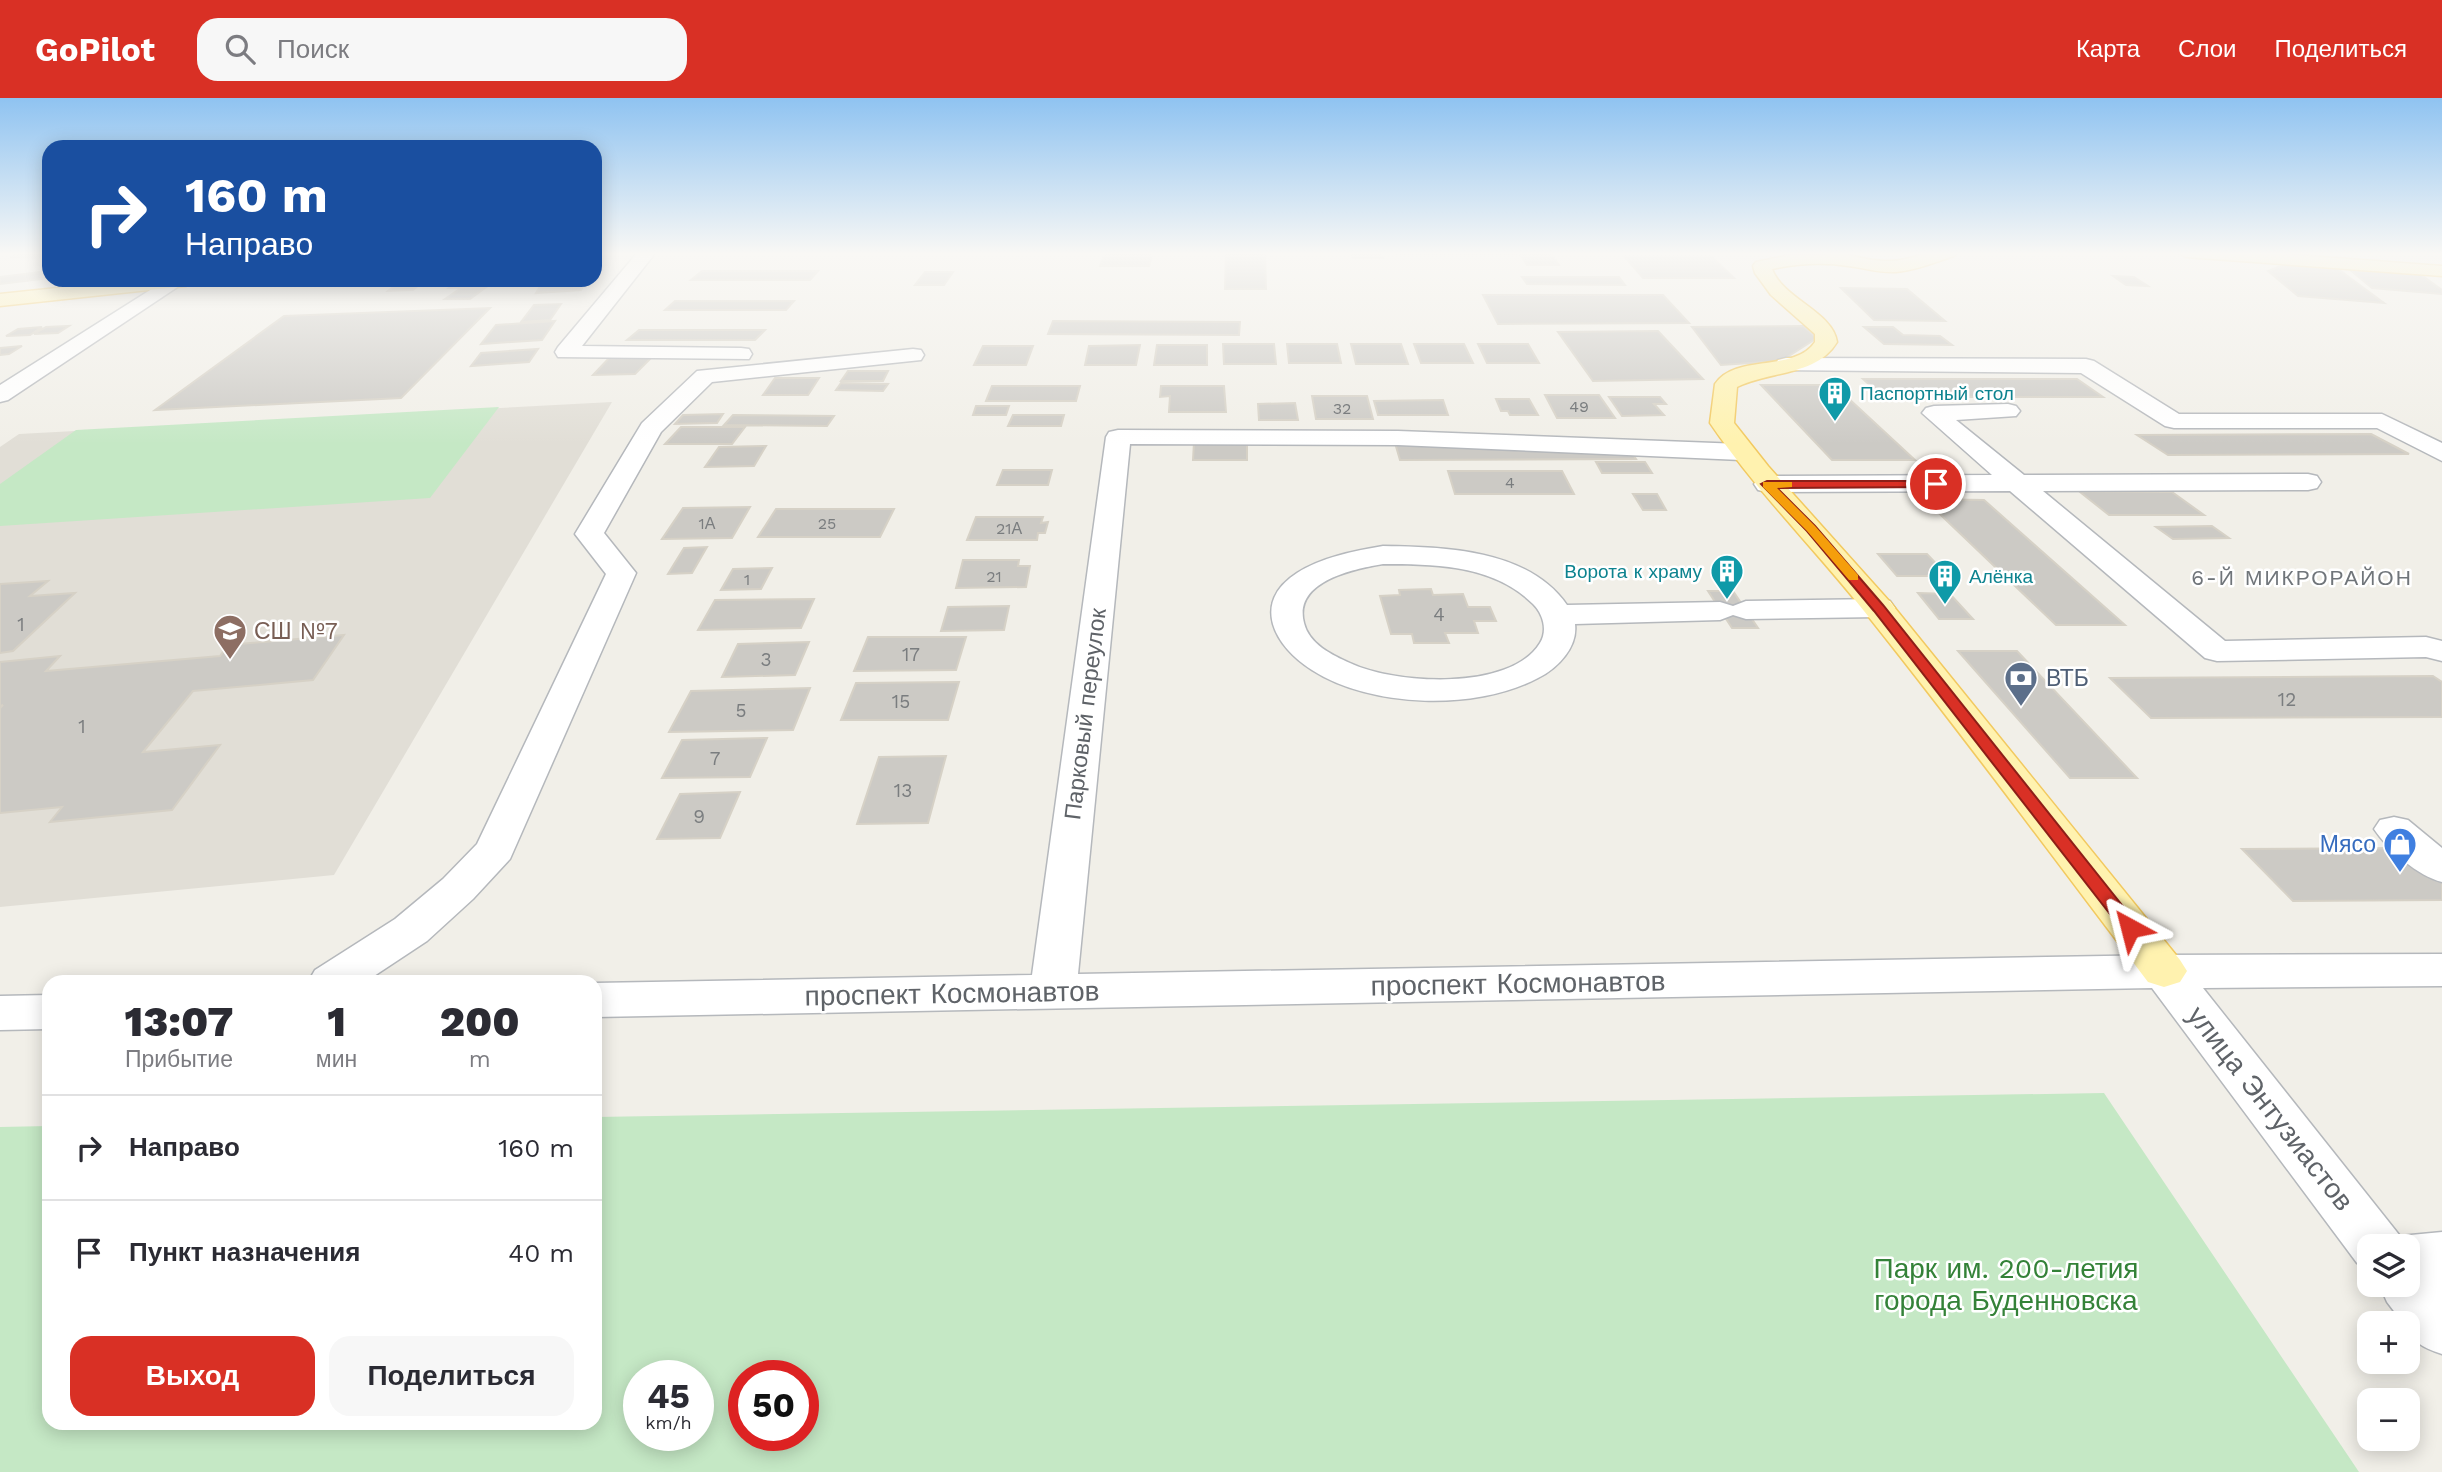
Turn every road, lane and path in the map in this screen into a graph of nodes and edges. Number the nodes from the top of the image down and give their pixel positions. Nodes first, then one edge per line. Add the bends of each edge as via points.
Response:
1 (123, 316) edge
2 (595, 316) edge
3 (1807, 316) edge
4 (913, 355) dead end
5 (1786, 366) junction
6 (787, 368) junction
7 (0, 396) edge
8 (2008, 411) dead end
9 (1741, 452) junction
10 (2442, 453) edge
11 (2308, 482) dead end
12 (2017, 483) junction
13 (1767, 484) junction
14 (1879, 608) junction
15 (1559, 615) junction
16 (2442, 651) edge
17 (2394, 829) dead end
18 (2442, 869) edge
19 (2442, 970) edge
20 (2164, 971) junction
21 (342, 975) edge
22 (1053, 991) junction
23 (602, 1000) edge
24 (42, 1012) edge
25 (0, 1013) edge
26 (2368, 1234) edge
27 (2442, 1257) edge
28 (2420, 1258) edge
29 (2418, 1297) edge
30 (2442, 1327) edge

1 - 7 street
2 - 6 street via 566,352 745,355
3 - 5 main road via 1825,332 1824,349
4 - 6 street
5 - 9 main road via 1726,384 1722,423
5 - 10 street via 2085,366 2174,421 2382,421
6 - 21 street via 705,376 651,428 589,534 621,573 495,850 411,930
8 - 12 street via 1934,413
9 - 13 main road
9 - 22 street, Парковый переулок via 1398,439 1118,437
11 - 12 street
12 - 13 street
12 - 16 street via 2217,651 2426,647
13 - 14 main road
14 - 15 street
14 - 20 main road
15 - 15 street via 1559,638 1543,661 1515,677 1469,689 1433,692 1362,679 1329,665 1290,633 1286,614 1290,598 1324,570 1383,555 1419,555 1493,568 1527,584
17 - 18 street
19 - 20 street, проспект Космонавтов
20 - 22 street, проспект Космонавтов
20 - 26 street, улица Энтузиастов
22 - 23 street, проспект Космонавтов
24 - 25 street
27 - 28 street
29 - 30 street

